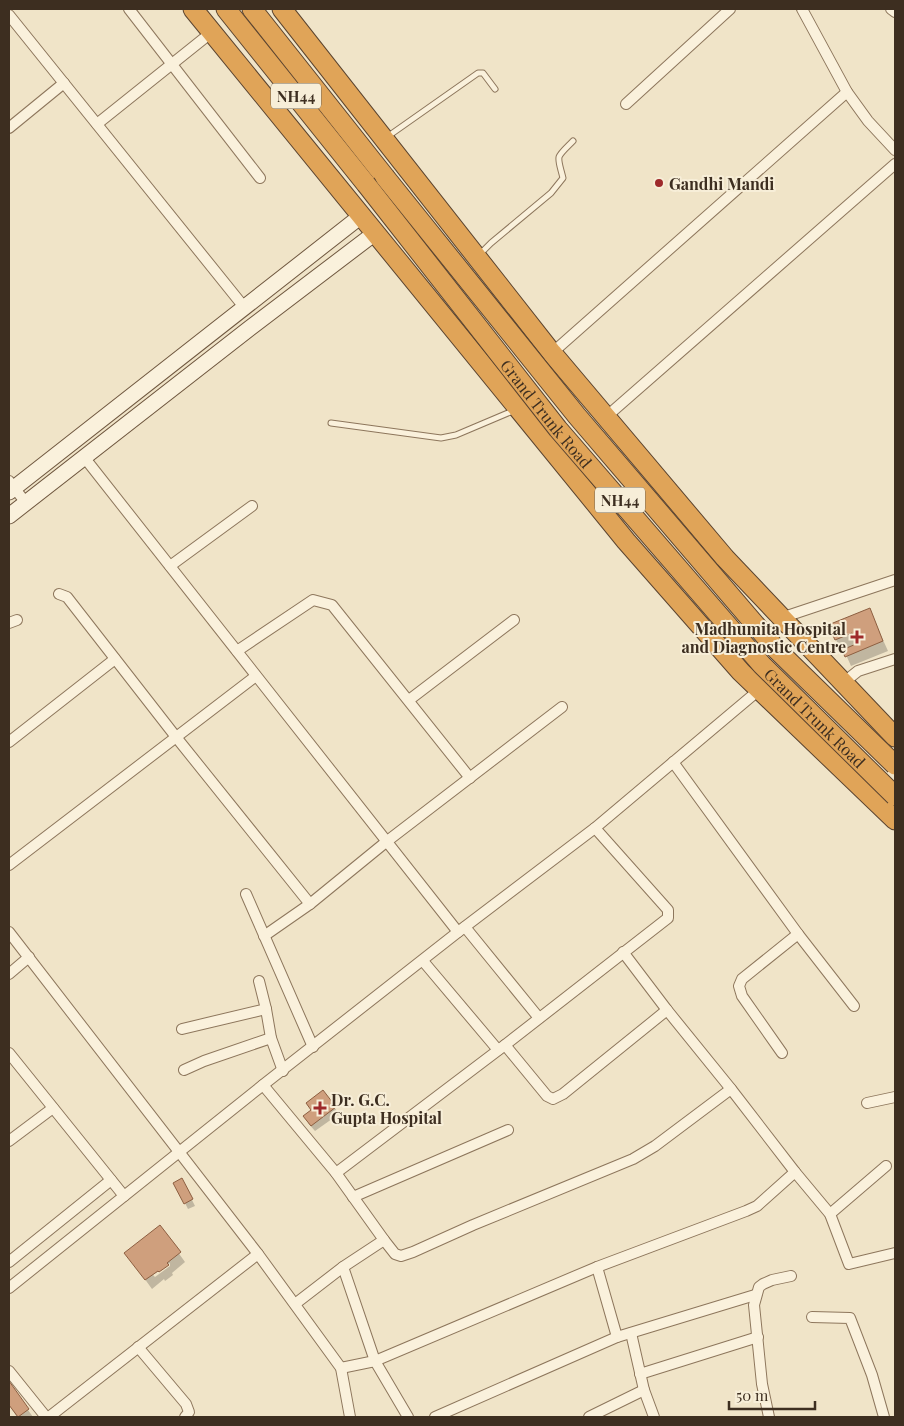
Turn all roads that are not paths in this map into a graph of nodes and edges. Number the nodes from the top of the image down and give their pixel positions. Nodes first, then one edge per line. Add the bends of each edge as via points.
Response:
1 (130, 9) edge
2 (193, 9) edge
3 (226, 9) edge
4 (252, 9) edge
5 (282, 9) edge
6 (730, 9) edge
7 (802, 9) edge
8 (891, 9) edge
9 (895, 12) edge
10 (9, 14) edge
11 (212, 32) junction
12 (173, 65) junction
13 (64, 83) junction
14 (495, 90) dead end
15 (847, 92) junction
16 (626, 104) dead end
17 (97, 124) junction
18 (9, 128) edge
19 (384, 139) junction
20 (573, 141) dead end
21 (895, 150) edge
22 (895, 164) edge
23 (260, 178) dead end
24 (360, 216) junction
25 (375, 233) junction
26 (477, 257) junction
27 (244, 307) junction
28 (552, 353) junction
29 (518, 408) junction
30 (606, 417) junction
31 (331, 423) dead end
32 (84, 457) junction
33 (10, 487) edge
34 (26, 503) junction
35 (252, 506) dead end
36 (9, 516) edge
37 (170, 566) junction
38 (735, 569) junction
39 (895, 580) edge
40 (60, 594) dead end
41 (691, 614) junction
42 (781, 618) junction
43 (514, 620) dead end
44 (237, 651) junction
45 (115, 659) junction
46 (895, 659) edge
47 (256, 676) junction
48 (842, 683) junction
49 (759, 690) junction
50 (409, 700) junction
51 (562, 707) dead end
52 (176, 737) junction
53 (895, 737) edge
54 (9, 742) edge
55 (673, 762) junction
56 (895, 765) edge
57 (470, 778) junction
58 (895, 796) edge
59 (895, 820) edge
60 (595, 828) junction
61 (386, 842) junction
62 (9, 865) edge
63 (246, 894) dead end
64 (310, 904) junction
65 (462, 930) junction
66 (9, 932) edge
67 (798, 934) junction
68 (264, 936) junction
69 (623, 952) junction
70 (29, 957) junction
71 (423, 960) junction
72 (9, 974) edge
73 (259, 981) dead end
74 (854, 1006) dead end
75 (266, 1009) junction
76 (667, 1010) junction
77 (539, 1018) junction
78 (182, 1029) dead end
79 (270, 1038) junction
80 (313, 1047) junction
81 (502, 1047) junction
82 (782, 1052) dead end
83 (9, 1053) edge
84 (184, 1070) dead end
85 (283, 1070) junction
86 (264, 1085) junction
87 (731, 1089) junction
88 (895, 1097) edge
89 (867, 1103) dead end
90 (53, 1108) junction
91 (508, 1130) dead end
92 (9, 1141) edge
93 (180, 1152) junction
94 (886, 1166) dead end
95 (795, 1172) junction
96 (336, 1173) junction
97 (111, 1180) junction
98 (124, 1196) junction
99 (353, 1197) junction
100 (830, 1214) junction
101 (384, 1240) junction
102 (895, 1253) edge
103 (258, 1254) junction
104 (9, 1262) edge
105 (343, 1267) junction
106 (597, 1267) junction
107 (791, 1276) dead end
108 (9, 1288) edge
109 (756, 1295) junction
110 (295, 1304) junction
111 (812, 1318) dead end
112 (631, 1333) junction
113 (617, 1336) junction
114 (758, 1337) junction
115 (138, 1347) junction
116 (375, 1361) junction
117 (341, 1368) junction
118 (9, 1371) edge
119 (640, 1374) junction
120 (644, 1390) junction
121 (47, 1417) edge
122 (185, 1417) edge
123 (350, 1417) edge
124 (408, 1417) edge
125 (436, 1417) edge
126 (589, 1417) edge
127 (654, 1417) edge
128 (769, 1417) edge
129 (884, 1417) edge

1 - 12 street
2 - 11 highway
3 - 58 highway, Grand Trunk Road / NH44, bridge via 558,428 769,672
4 - 56 highway, Grand Trunk Road / NH44, bridge via 577,416 777,650
5 - 19 highway
6 - 16 street
7 - 15 street
8 - 9 street
10 - 13 street
11 - 12 street
11 - 24 highway
12 - 17 street
12 - 23 street
13 - 17 street
13 - 18 street
14 - 19 lane via 483,73 478,73
15 - 21 street
15 - 28 street
17 - 27 street
19 - 26 highway
20 - 26 lane via 558,158 562,178 551,193
22 - 30 street
24 - 25 highway
24 - 27 street
25 - 29 highway
25 - 32 street
26 - 28 highway
27 - 33 street
28 - 30 highway
29 - 31 lane via 456,435 441,438
29 - 41 highway via 626,541
30 - 38 highway
32 - 34 street
32 - 37 street
33 - 34 street
34 - 36 street
35 - 37 street
37 - 44 street
38 - 41 highway
38 - 42 highway
39 - 42 street
40 - 45 street via 67,597
41 - 49 highway
42 - 48 highway
43 - 50 street
44 - 47 street
44 - 50 street via 313,600 329,603
45 - 52 street
45 - 54 street
46 - 48 street via 858,671
47 - 52 street
47 - 61 street
48 - 53 highway
49 - 55 street
49 - 59 highway
50 - 57 street
51 - 57 street
52 - 62 street
52 - 64 street
55 - 60 street
55 - 67 street
57 - 61 street
60 - 65 street
60 - 69 street via 669,914 664,922
61 - 64 street
61 - 65 street
63 - 68 street
64 - 68 street
65 - 71 street
65 - 77 street
66 - 70 street
67 - 74 street
67 - 82 street via 742,979 739,986 742,996
68 - 80 street
69 - 76 street
69 - 77 street
70 - 72 street
70 - 93 street
71 - 80 street
71 - 81 street
73 - 75 street
75 - 78 street
75 - 79 street
76 - 81 street via 558,1098 547,1096
76 - 87 street
77 - 81 street
79 - 84 street
79 - 85 street
80 - 85 street
81 - 96 street
83 - 90 street
85 - 86 street
86 - 93 street
86 - 96 street
87 - 95 street
87 - 101 street via 633,1159 406,1255 395,1254
88 - 89 street
90 - 92 street
90 - 97 street
91 - 99 street
93 - 98 street
93 - 103 street
94 - 100 street
95 - 100 street
95 - 106 street via 757,1206
96 - 99 street
97 - 98 street
97 - 104 street
98 - 108 street
99 - 101 street
100 - 102 street via 849,1264
101 - 105 street
103 - 110 street
103 - 115 street
105 - 110 street
105 - 116 street
106 - 113 street
106 - 116 street
107 - 109 street via 763,1284
109 - 112 street
109 - 114 street via 754,1306
110 - 117 street
111 - 129 street via 850,1318
112 - 113 street
112 - 119 street
113 - 125 street
114 - 119 street
114 - 128 street
115 - 121 street
115 - 122 street via 186,1404 188,1412
116 - 117 street
116 - 124 street
117 - 123 street
118 - 121 street
119 - 120 street
120 - 126 street
120 - 127 street

